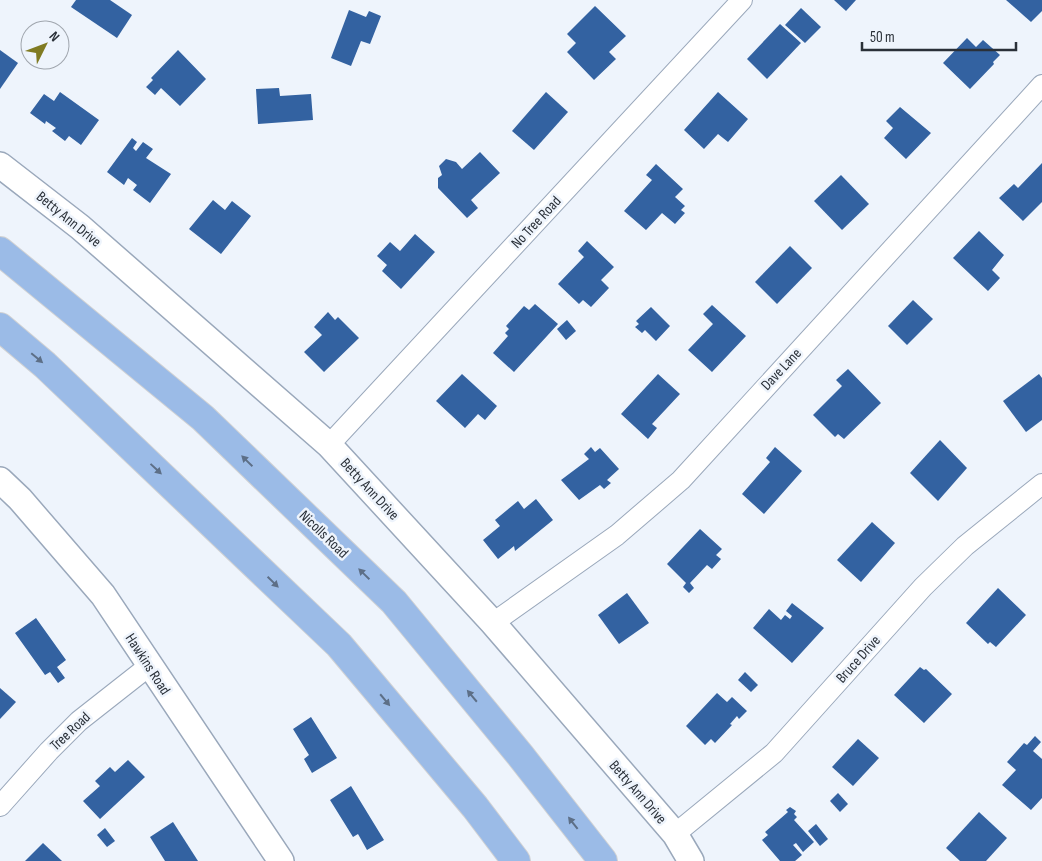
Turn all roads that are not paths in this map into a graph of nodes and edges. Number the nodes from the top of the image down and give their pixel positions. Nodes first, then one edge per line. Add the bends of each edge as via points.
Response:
1 (742, 0) edge
2 (1042, 85) edge
3 (0, 165) edge
4 (0, 251) edge
5 (0, 327) edge
6 (329, 445) junction
7 (0, 480) edge
8 (1042, 484) edge
9 (493, 623) junction
10 (149, 666) junction
11 (0, 806) edge
12 (675, 834) junction
13 (281, 861) edge
14 (516, 861) edge
15 (603, 861) edge
16 (691, 861) edge

1 - 6 street, No Tree Road
2 - 9 street, Dave Lane via 681,480 617,535
3 - 6 street, Betty Ann Drive via 88,233
15 -> 4 highway, Nicolls Road via 394,602 203,418
5 -> 14 highway via 52,372 339,645 475,807
6 - 9 street, Betty Ann Drive
7 - 10 street, Hawkins Road via 103,595
8 - 12 street, Bruce Drive via 923,586 774,753
9 - 12 street, Betty Ann Drive
10 - 11 street, Tree Road via 79,721
10 - 13 street, Hawkins Road
12 - 16 street, Betty Ann Drive

